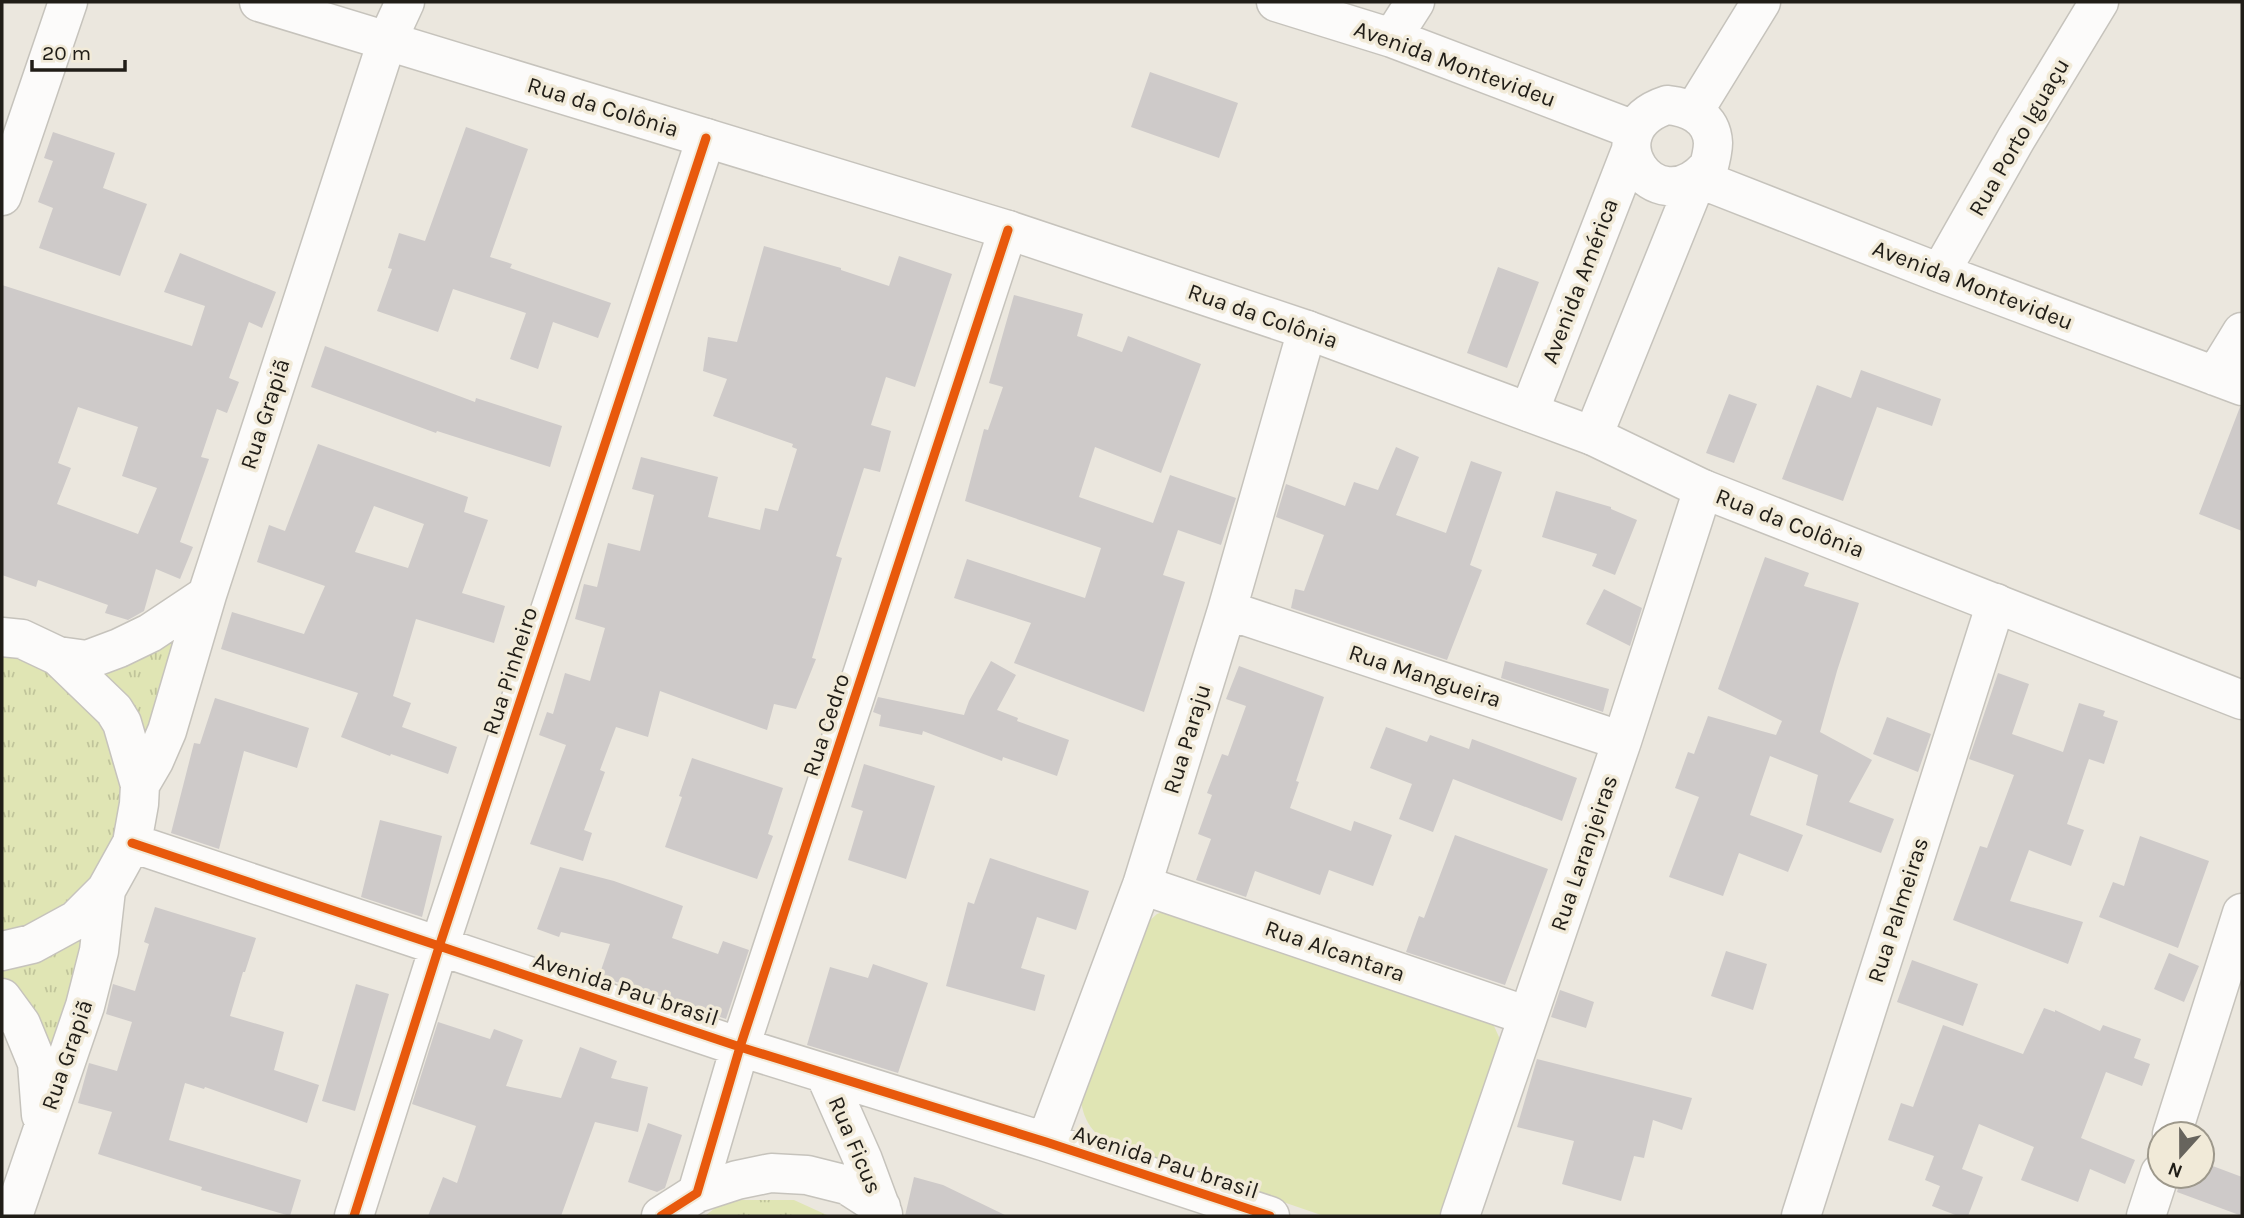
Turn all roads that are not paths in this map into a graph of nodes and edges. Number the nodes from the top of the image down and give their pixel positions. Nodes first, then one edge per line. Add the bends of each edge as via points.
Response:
1 (68, 2) edge
2 (259, 2) edge
3 (405, 2) edge
4 (1276, 2) edge
5 (1415, 2) edge
6 (1761, 2) edge
7 (2099, 2) edge
8 (1392, 38) junction
9 (387, 41) junction
10 (1694, 111) junction
11 (706, 138) junction
12 (1632, 140) junction
13 (1701, 180) junction
14 (2, 195) edge
15 (1008, 230) junction
16 (1940, 273) junction
17 (1307, 330) junction
18 (2242, 332) edge
19 (2229, 381) edge
20 (1529, 412) junction
21 (1593, 436) junction
22 (1703, 489) junction
23 (207, 595) junction
24 (1996, 603) junction
25 (1227, 610) junction
26 (9, 634) edge
27 (58, 656) junction
28 (2242, 700) edge
29 (1622, 741) junction
30 (140, 785) junction
31 (132, 843) junction
32 (1142, 885) junction
33 (106, 890) junction
34 (2242, 913) edge
35 (439, 947) junction
36 (2, 951) edge
37 (2, 998) edge
38 (1528, 1016) junction
39 (740, 1047) junction
40 (825, 1074) junction
41 (2176, 1120) edge
42 (42, 1131) junction
43 (1046, 1142) junction
44 (2154, 1190) edge
45 (697, 1193) junction
46 (882, 1212) edge
47 (13, 1216) edge
48 (354, 1216) edge
49 (661, 1216) edge
50 (1270, 1216) edge
51 (1460, 1216) edge
52 (1801, 1216) edge
53 (2146, 1216) edge

1 - 14 street
2 - 9 street, Rua da Colônia
3 - 9 street, Rua Grapiã
4 - 8 street, Avenida Montevideu
5 - 8 street
6 - 10 street
7 - 16 street, Rua Porto Iguaçu
8 - 12 street, Avenida Montevideu
9 - 11 street, Rua da Colônia
9 - 23 street, Rua Grapiã
10 - 12 street via 1667,105 1653,110 1642,118
10 - 13 street via 1704,120 1713,144
11 - 15 street, Rua da Colônia
11 - 35 street, Rua Pinheiro
12 - 13 street via 1635,164 1656,184 1670,187
12 - 20 street, Avenida América
13 - 16 street, Avenida Montevideu
13 - 21 street
15 - 17 street, Rua da Colônia
15 - 39 street, Rua Cedro
16 - 19 street, Avenida Montevideu
17 - 20 street, Rua da Colônia
17 - 25 street, Rua Paraju
18 - 19 street
20 - 21 street, Rua da Colônia
21 - 22 street, Rua da Colônia
22 - 24 street, Rua da Colônia
22 - 29 street, Rua Laranjeiras
23 - 27 street via 119,648 87,660
23 - 30 street, Rua Grapiã via 167,731
24 - 28 street, Rua da Colônia
24 - 52 street, Rua Palmeiras
25 - 29 street, Rua Mangueira
25 - 32 street, Rua Paraju
26 - 27 street
27 - 30 street via 114,710
29 - 38 street, Rua Laranjeiras
30 - 31 street
31 - 33 street
31 - 35 street, Avenida Pau brasil
32 - 38 street, Rua Alcantara
32 - 43 street, Rua Paraju
33 - 36 street via 76,920 32,944
33 - 42 street, Rua Grapiã via 99,951 85,1006
34 - 41 street
35 - 39 street, Avenida Pau brasil
35 - 48 street, Rua Pinheiro
37 - 42 street via 21,1024 37,1063
38 - 51 street, Rua Laranjeiras
39 - 40 street, Avenida Pau brasil
39 - 45 street, Rua Cedro
40 - 43 street, Avenida Pau brasil
40 - 46 street, Rua Ficus
42 - 47 street, Rua Grapiã
43 - 50 street, Avenida Pau brasil
44 - 53 street
45 - 46 street via 771,1173 807,1175 847,1185
45 - 49 street

